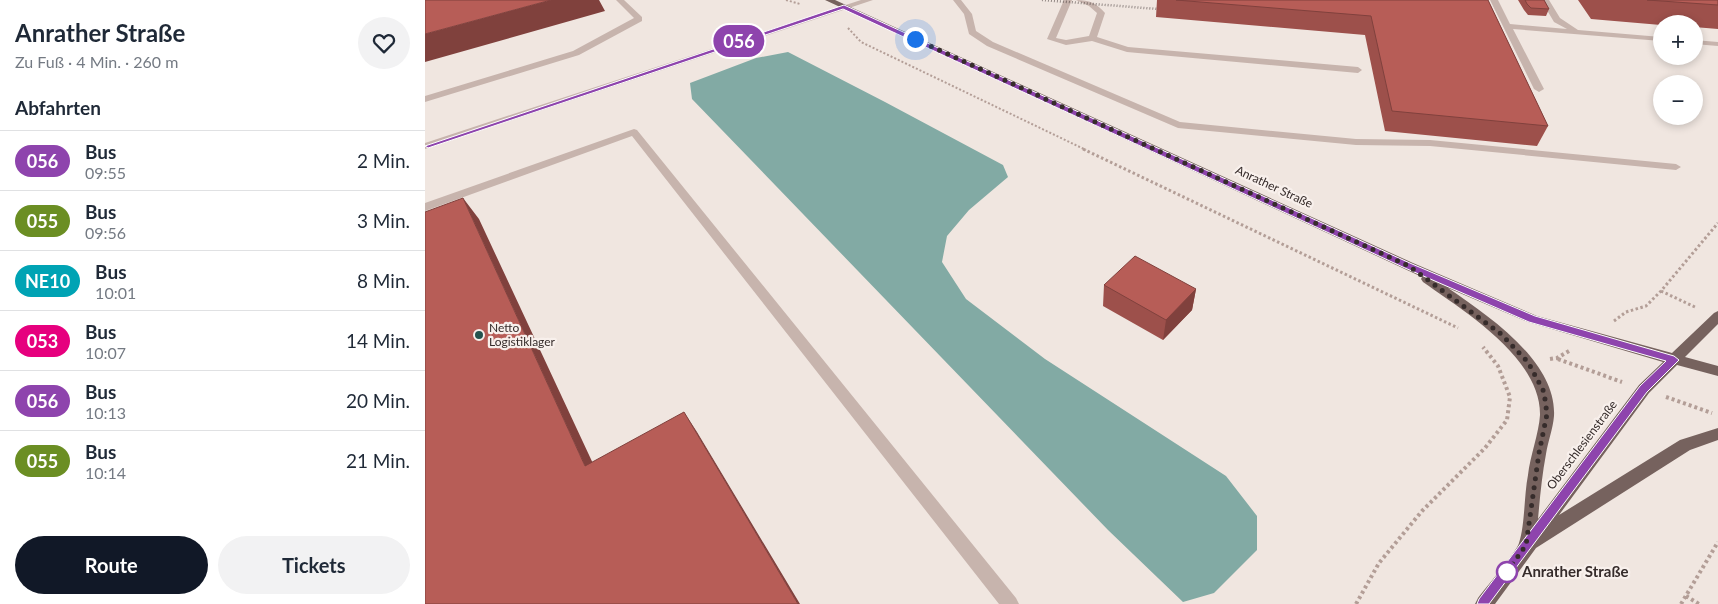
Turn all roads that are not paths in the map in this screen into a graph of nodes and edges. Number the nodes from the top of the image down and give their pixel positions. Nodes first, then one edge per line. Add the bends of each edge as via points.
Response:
1 (620, 0) edge
2 (829, 0) edge
3 (869, 0) edge
4 (957, 0) edge
5 (1067, 0) edge
6 (1081, 0) edge
7 (1494, 0) edge
8 (1545, 0) edge
9 (844, 7) junction
10 (1507, 26) junction
11 (1584, 33) junction
12 (1092, 38) junction
13 (1653, 39) edge
14 (1703, 43) edge
15 (1718, 44) edge
16 (1358, 70) dead end
17 (1539, 90) dead end
18 (425, 99) edge
19 (425, 146) edge
20 (1676, 167) dead end
21 (425, 207) edge
22 (1409, 266) junction
23 (1717, 317) edge
24 (1674, 360) junction
25 (1718, 371) edge
26 (1718, 434) edge
27 (1526, 545) junction
28 (1010, 604) edge
29 (1484, 604) edge

1 - 18 street via 639,19 576,53
2 - 9 main road, Anrather Straße
3 - 9 street
4 - 20 street via 968,14 972,32 990,44 1178,125 1356,142 1430,143
5 - 12 street via 1051,39 1066,43
6 - 12 street via 1101,13
7 - 10 street
8 - 11 street via 1557,20
9 - 19 street
9 - 22 main road, Anrather Straße
10 - 11 street
10 - 17 street
11 - 13 street
12 - 16 street via 1127,49
14 - 15 street
21 - 28 street via 634,132
22 - 24 main road, Anrather Straße via 1533,319
22 - 27 main road via 1501,334 1528,362 1544,392 1547,414
23 - 24 main road, Oberschlesienstraße
24 - 25 main road, Anrather Straße
24 - 27 main road, Oberschlesienstraße via 1644,389
26 - 27 main road via 1685,445
27 - 29 main road, Oberschlesienstraße

